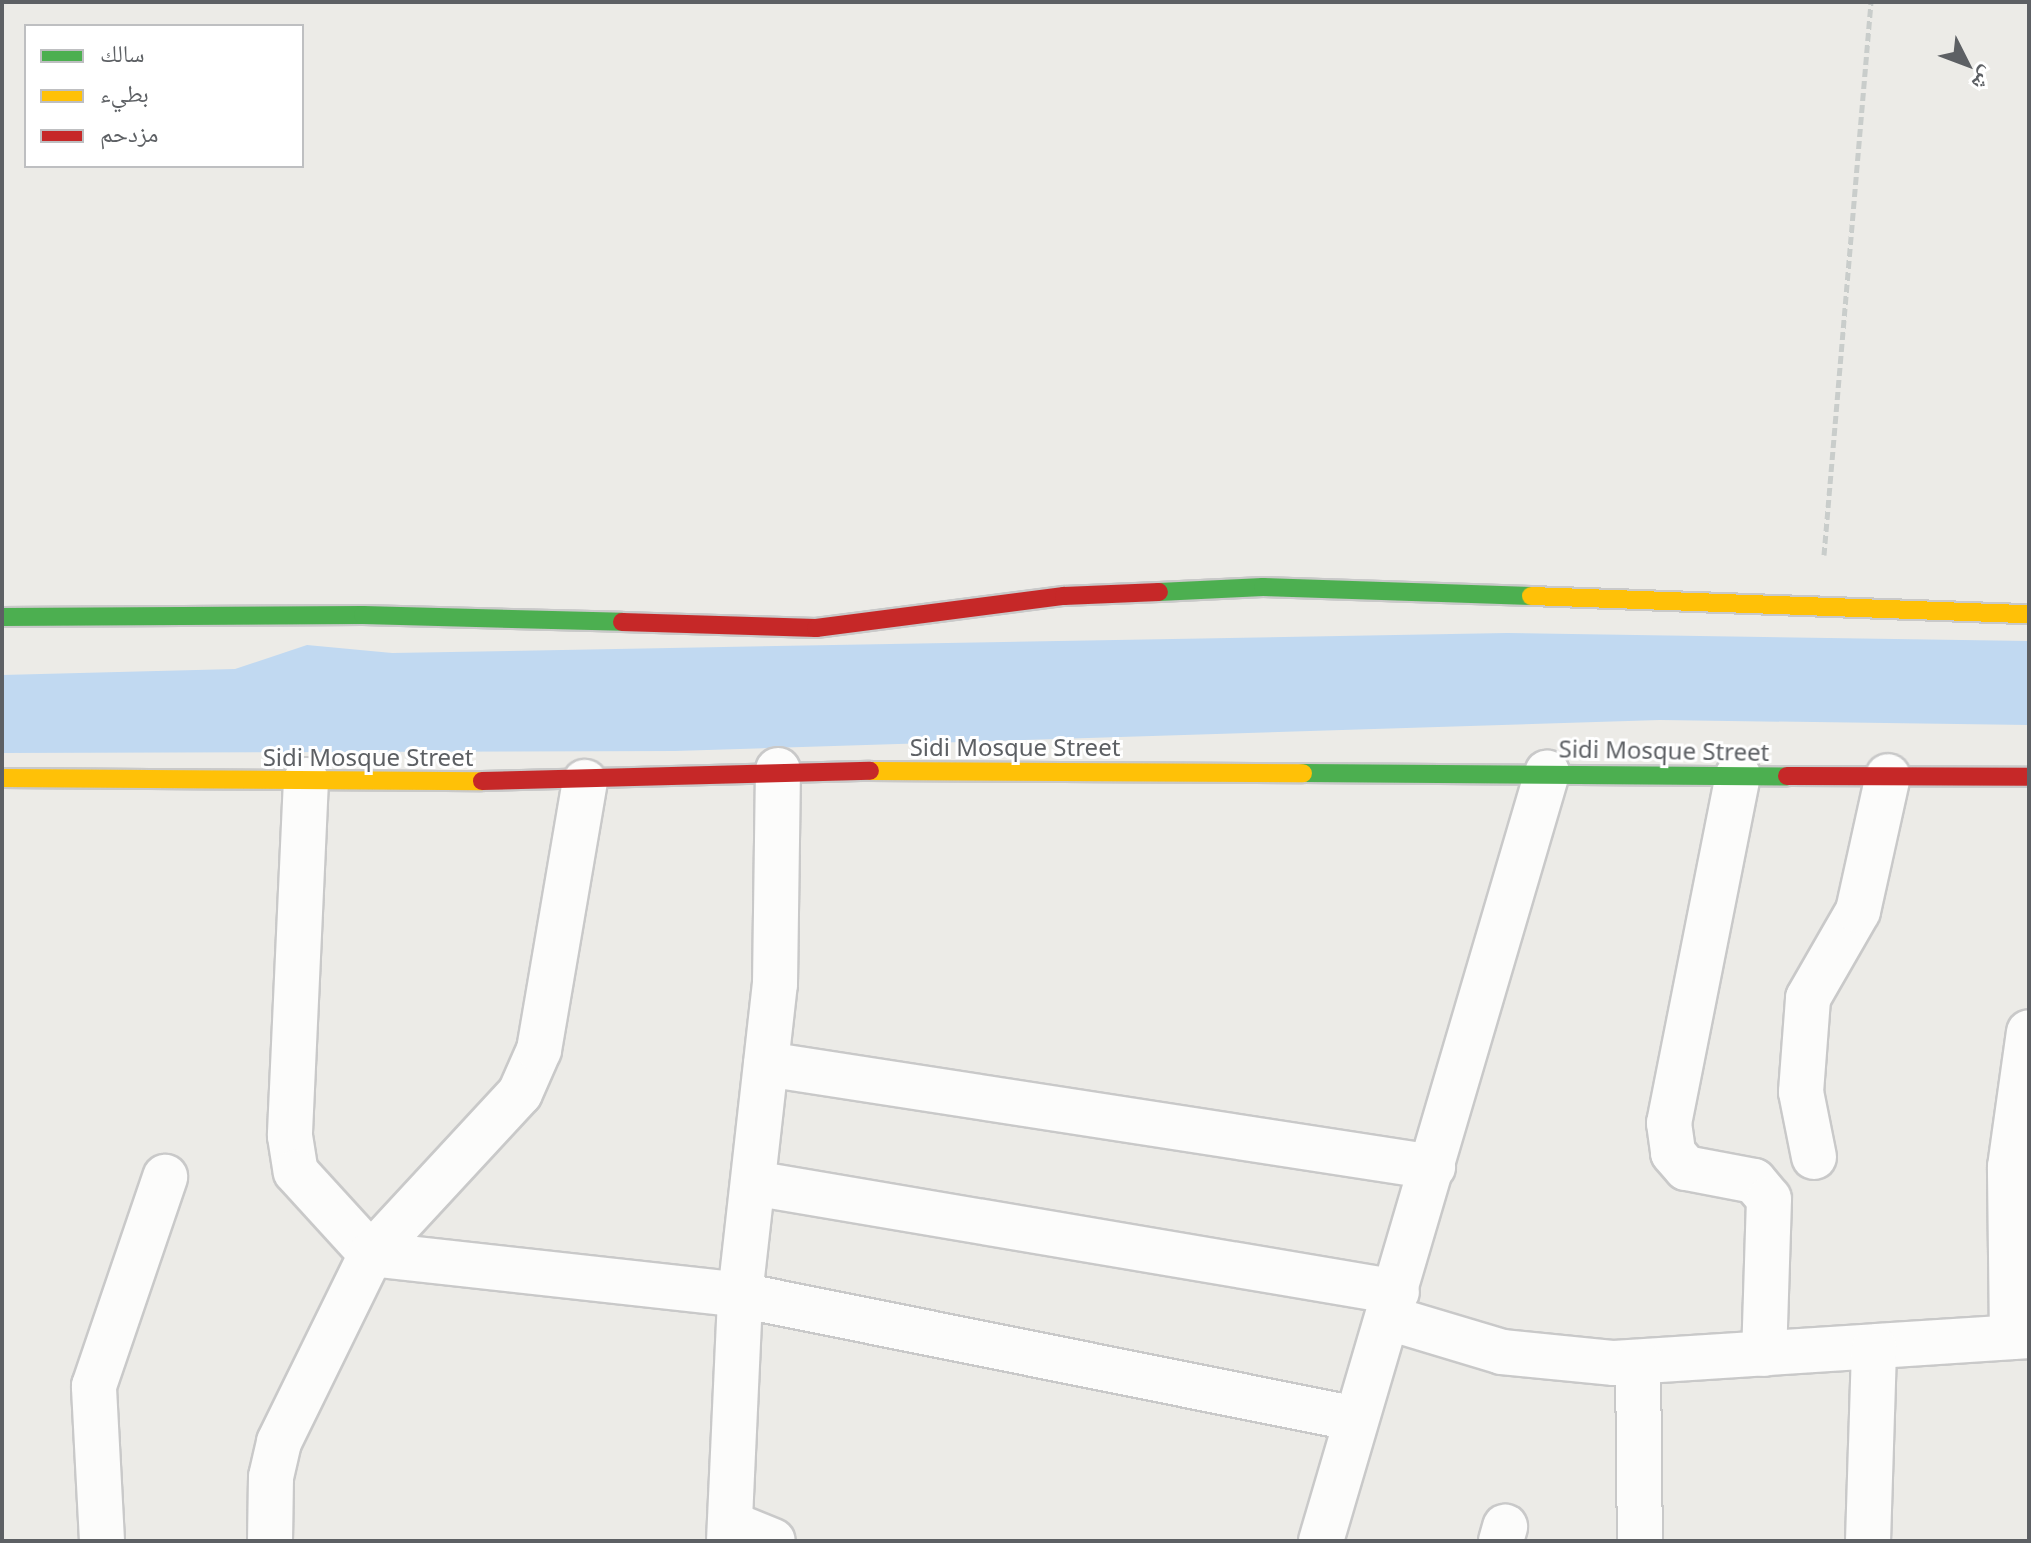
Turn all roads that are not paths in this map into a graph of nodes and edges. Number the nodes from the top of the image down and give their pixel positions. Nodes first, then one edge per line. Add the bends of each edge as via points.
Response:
1 (2029, 614) edge
2 (2, 617) edge
3 (778, 770) junction
4 (1547, 773) junction
5 (1738, 775) junction
6 (1888, 776) junction
7 (2029, 777) edge
8 (2, 778) edge
9 (306, 780) junction
10 (585, 782) junction
11 (2029, 1032) edge
12 (766, 1064) junction
13 (1814, 1157) dead end
14 (1433, 1167) junction
15 (165, 1177) dead end
16 (753, 1183) junction
17 (371, 1254) junction
18 (740, 1295) junction
19 (1393, 1305) junction
20 (2021, 1337) edge
21 (1874, 1347) junction
22 (1764, 1354) junction
23 (1638, 1362) junction
24 (1356, 1419) junction
25 (730, 1533) edge
26 (102, 1541) edge
27 (270, 1541) edge
28 (773, 1541) edge
29 (1321, 1541) edge
30 (1640, 1541) edge
31 (1868, 1541) edge

1 - 2 street via 1263,587 1064,596 816,628 363,615
3 - 4 street, Sidi Mosque Street
3 - 10 street, Sidi Mosque Street
3 - 12 street via 775,984
4 - 5 street, Sidi Mosque Street
4 - 14 street
5 - 6 street, Sidi Mosque Street
5 - 22 street via 1669,1123 1673,1153 1686,1168 1754,1181 1769,1199
6 - 7 street, Sidi Mosque Street
6 - 13 street via 1858,911 1808,998 1801,1092
8 - 9 street, Sidi Mosque Street
9 - 10 street, Sidi Mosque Street
9 - 17 street via 290,1136 296,1172
10 - 17 street via 553,986 539,1050 520,1093
11 - 20 street via 2010,1167
12 - 14 street
12 - 16 street
14 - 19 street
15 - 26 street via 94,1386
16 - 18 street
16 - 19 street
17 - 18 street
17 - 27 street via 279,1442 271,1477
18 - 24 street
18 - 25 street
19 - 23 street via 1502,1352
19 - 24 street
20 - 21 street
21 - 22 street
21 - 31 street
22 - 23 street
23 - 30 street
24 - 29 street
25 - 28 street

